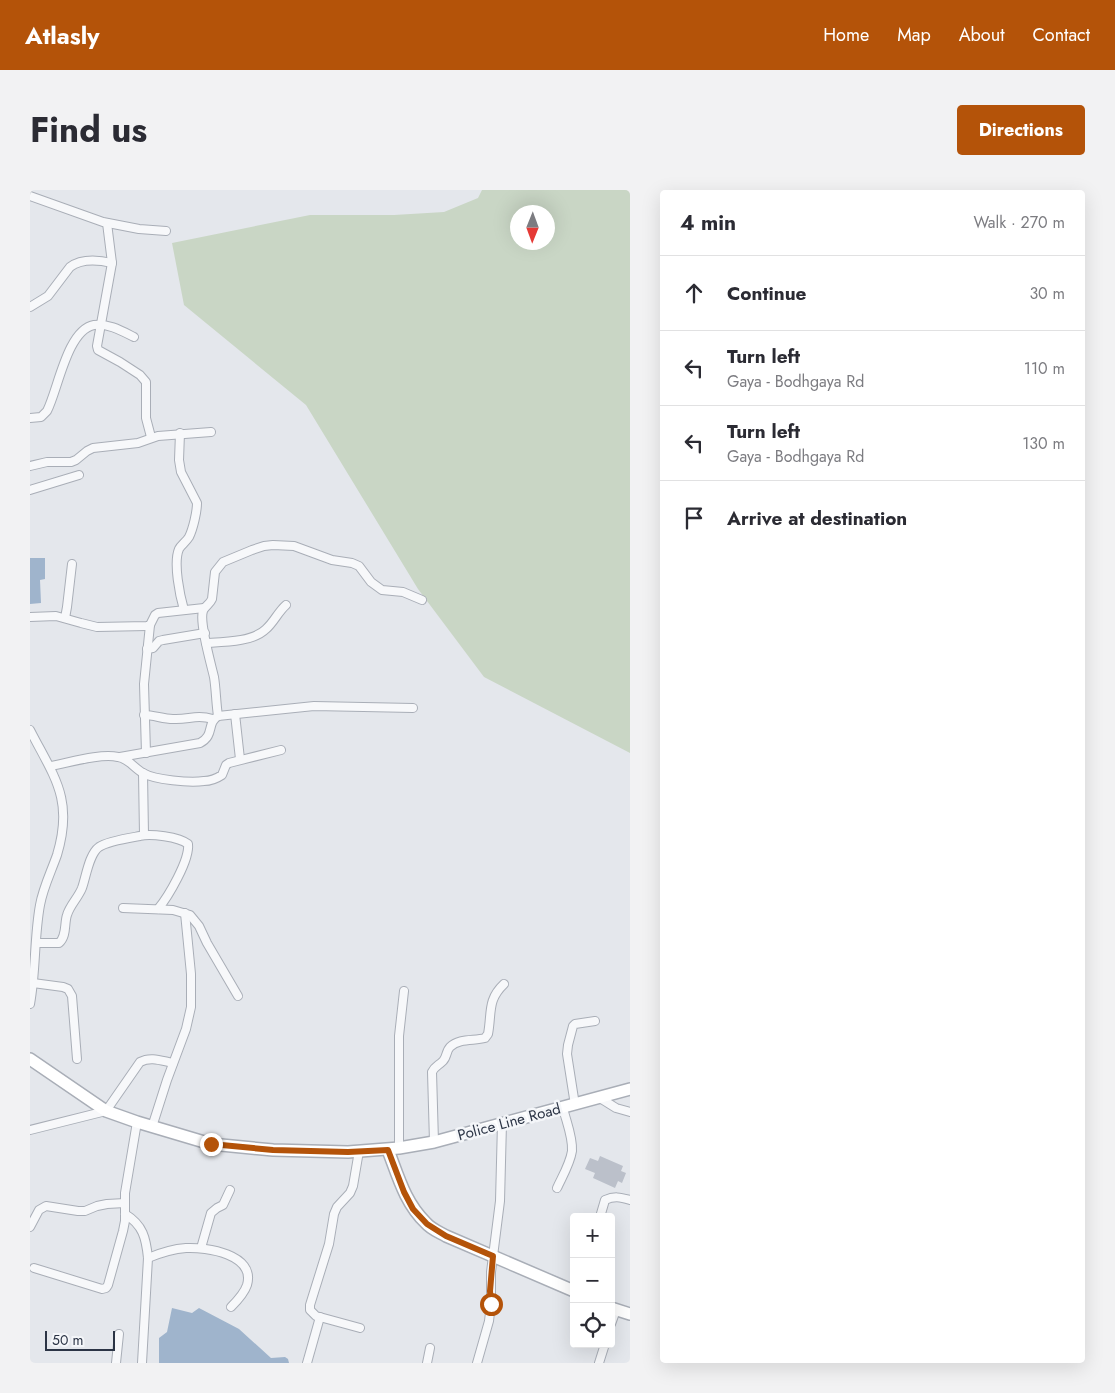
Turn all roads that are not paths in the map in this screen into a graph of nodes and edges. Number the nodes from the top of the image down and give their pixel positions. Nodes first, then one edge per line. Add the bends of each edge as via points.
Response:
1 (38, 190) edge
2 (32, 197) edge
3 (107, 223) junction
4 (166, 231) dead end
5 (112, 263) junction
6 (30, 307) edge
7 (101, 325) junction
8 (134, 337) dead end
9 (30, 418) edge
10 (211, 432) dead end
11 (180, 433) junction
12 (151, 437) junction
13 (30, 466) edge
14 (79, 475) dead end
15 (30, 490) edge
16 (72, 564) dead end
17 (422, 600) dead end
18 (286, 604) dead end
19 (204, 608) junction
20 (184, 610) junction
21 (30, 617) edge
22 (65, 618) junction
23 (150, 625) junction
24 (205, 633) junction
25 (206, 644) junction
26 (147, 649) junction
27 (414, 708) dead end
28 (235, 714) junction
29 (144, 715) junction
30 (215, 717) junction
31 (30, 730) edge
32 (281, 750) dead end
33 (146, 753) junction
34 (120, 757) junction
35 (240, 759) junction
36 (50, 766) junction
37 (143, 773) junction
38 (144, 835) junction
39 (123, 908) dead end
40 (158, 909) junction
41 (185, 913) junction
42 (36, 943) junction
43 (32, 983) junction
44 (504, 984) dead end
45 (404, 991) dead end
46 (238, 996) dead end
47 (30, 1004) edge
48 (595, 1021) dead end
49 (30, 1059) edge
50 (77, 1059) dead end
51 (173, 1063) junction
52 (630, 1089) edge
53 (600, 1098) junction
54 (575, 1105) junction
55 (563, 1108) junction
56 (106, 1111) junction
57 (630, 1112) edge
58 (137, 1122) junction
59 (502, 1123) junction
60 (152, 1127) junction
61 (30, 1130) edge
62 (434, 1142) junction
63 (394, 1149) junction
64 (359, 1151) junction
65 (557, 1188) dead end
66 (230, 1190) dead end
67 (630, 1200) edge
68 (125, 1203) junction
69 (601, 1213) edge
70 (125, 1214) junction
71 (30, 1227) edge
72 (200, 1248) junction
73 (493, 1256) junction
74 (148, 1258) junction
75 (34, 1268) dead end
76 (570, 1289) edge
77 (231, 1307) dead end
78 (615, 1310) edge
79 (630, 1314) edge
80 (320, 1317) junction
81 (360, 1328) dead end
82 (119, 1334) dead end
83 (430, 1348) dead end
84 (604, 1348) edge
85 (116, 1363) edge
86 (142, 1363) edge
87 (307, 1363) edge
88 (427, 1363) edge
89 (477, 1363) edge
90 (600, 1363) edge

1 - 2 street
2 - 3 street
3 - 4 street
3 - 5 street
5 - 6 street via 94,260 74,264 48,296
5 - 7 street
7 - 8 street
7 - 9 street via 86,328 78,335 47,411 41,417
7 - 12 street via 98,350 130,368 146,382 146,418
10 - 11 street
11 - 12 street
11 - 20 street via 181,472 197,503 190,535 178,550 178,584
12 - 13 street via 138,443 93,448 71,462
14 - 15 street
16 - 22 street
17 - 19 street via 403,592 382,590 352,563 332,560 294,546 273,545 223,562 216,572 212,599
18 - 25 street via 260,634
19 - 20 street
19 - 24 street
20 - 23 street via 155,615
21 - 22 street via 50,615
22 - 23 street via 97,626
23 - 26 street
24 - 25 street
24 - 26 street via 159,641
25 - 30 street via 214,682
26 - 29 street
27 - 28 street via 314,706
28 - 30 street
28 - 35 street
29 - 30 street via 172,719
29 - 33 street
30 - 33 street via 208,737 200,743
31 - 36 street
32 - 35 street
33 - 34 street
34 - 36 street via 100,757
34 - 37 street
35 - 37 street via 226,765 222,775 202,782 164,779
36 - 42 street via 60,791 64,821 40,905
37 - 38 street
38 - 40 street via 188,844 176,881
38 - 42 street via 99,847 92,857 80,894 68,910 62,941
39 - 40 street
40 - 41 street
41 - 46 street via 194,919
41 - 51 street via 191,1007
42 - 43 street
43 - 47 street
43 - 50 street via 63,986 72,996
44 - 62 street via 492,1001 485,1038 450,1046 444,1060 432,1072
45 - 63 street via 398,1036
48 - 54 street via 576,1024 568,1045
49 - 56 street, Police Line Road
51 - 56 street via 152,1058 140,1062
51 - 60 street
52 - 53 street, Police Line Road
53 - 54 street, Police Line Road
53 - 57 street
54 - 55 street, Police Line Road
55 - 59 street, Police Line Road
55 - 65 street via 572,1150
56 - 58 street, Police Line Road
56 - 61 street
58 - 60 street, Police Line Road
58 - 68 street
59 - 62 street, Police Line Road
59 - 73 street via 500,1201
60 - 64 street, Police Line Road via 211,1144 273,1150
62 - 63 street, Police Line Road
63 - 64 street, Police Line Road
63 - 73 street via 404,1192 413,1209 427,1224 446,1236
64 - 80 street via 353,1186 334,1214 329,1244 310,1305 312,1313
66 - 72 street via 223,1205 211,1213
67 - 69 street via 612,1196 605,1200
68 - 70 street
68 - 71 street via 97,1206 85,1211 46,1206 39,1210
70 - 74 street via 134,1219 144,1235
70 - 75 street via 106,1288
72 - 74 street via 175,1249
72 - 77 street via 229,1255 245,1268 247,1285
73 - 76 street
73 - 89 street via 489,1321
74 - 86 street
78 - 79 street
80 - 81 street
80 - 87 street
82 - 85 street
83 - 88 street
84 - 90 street

